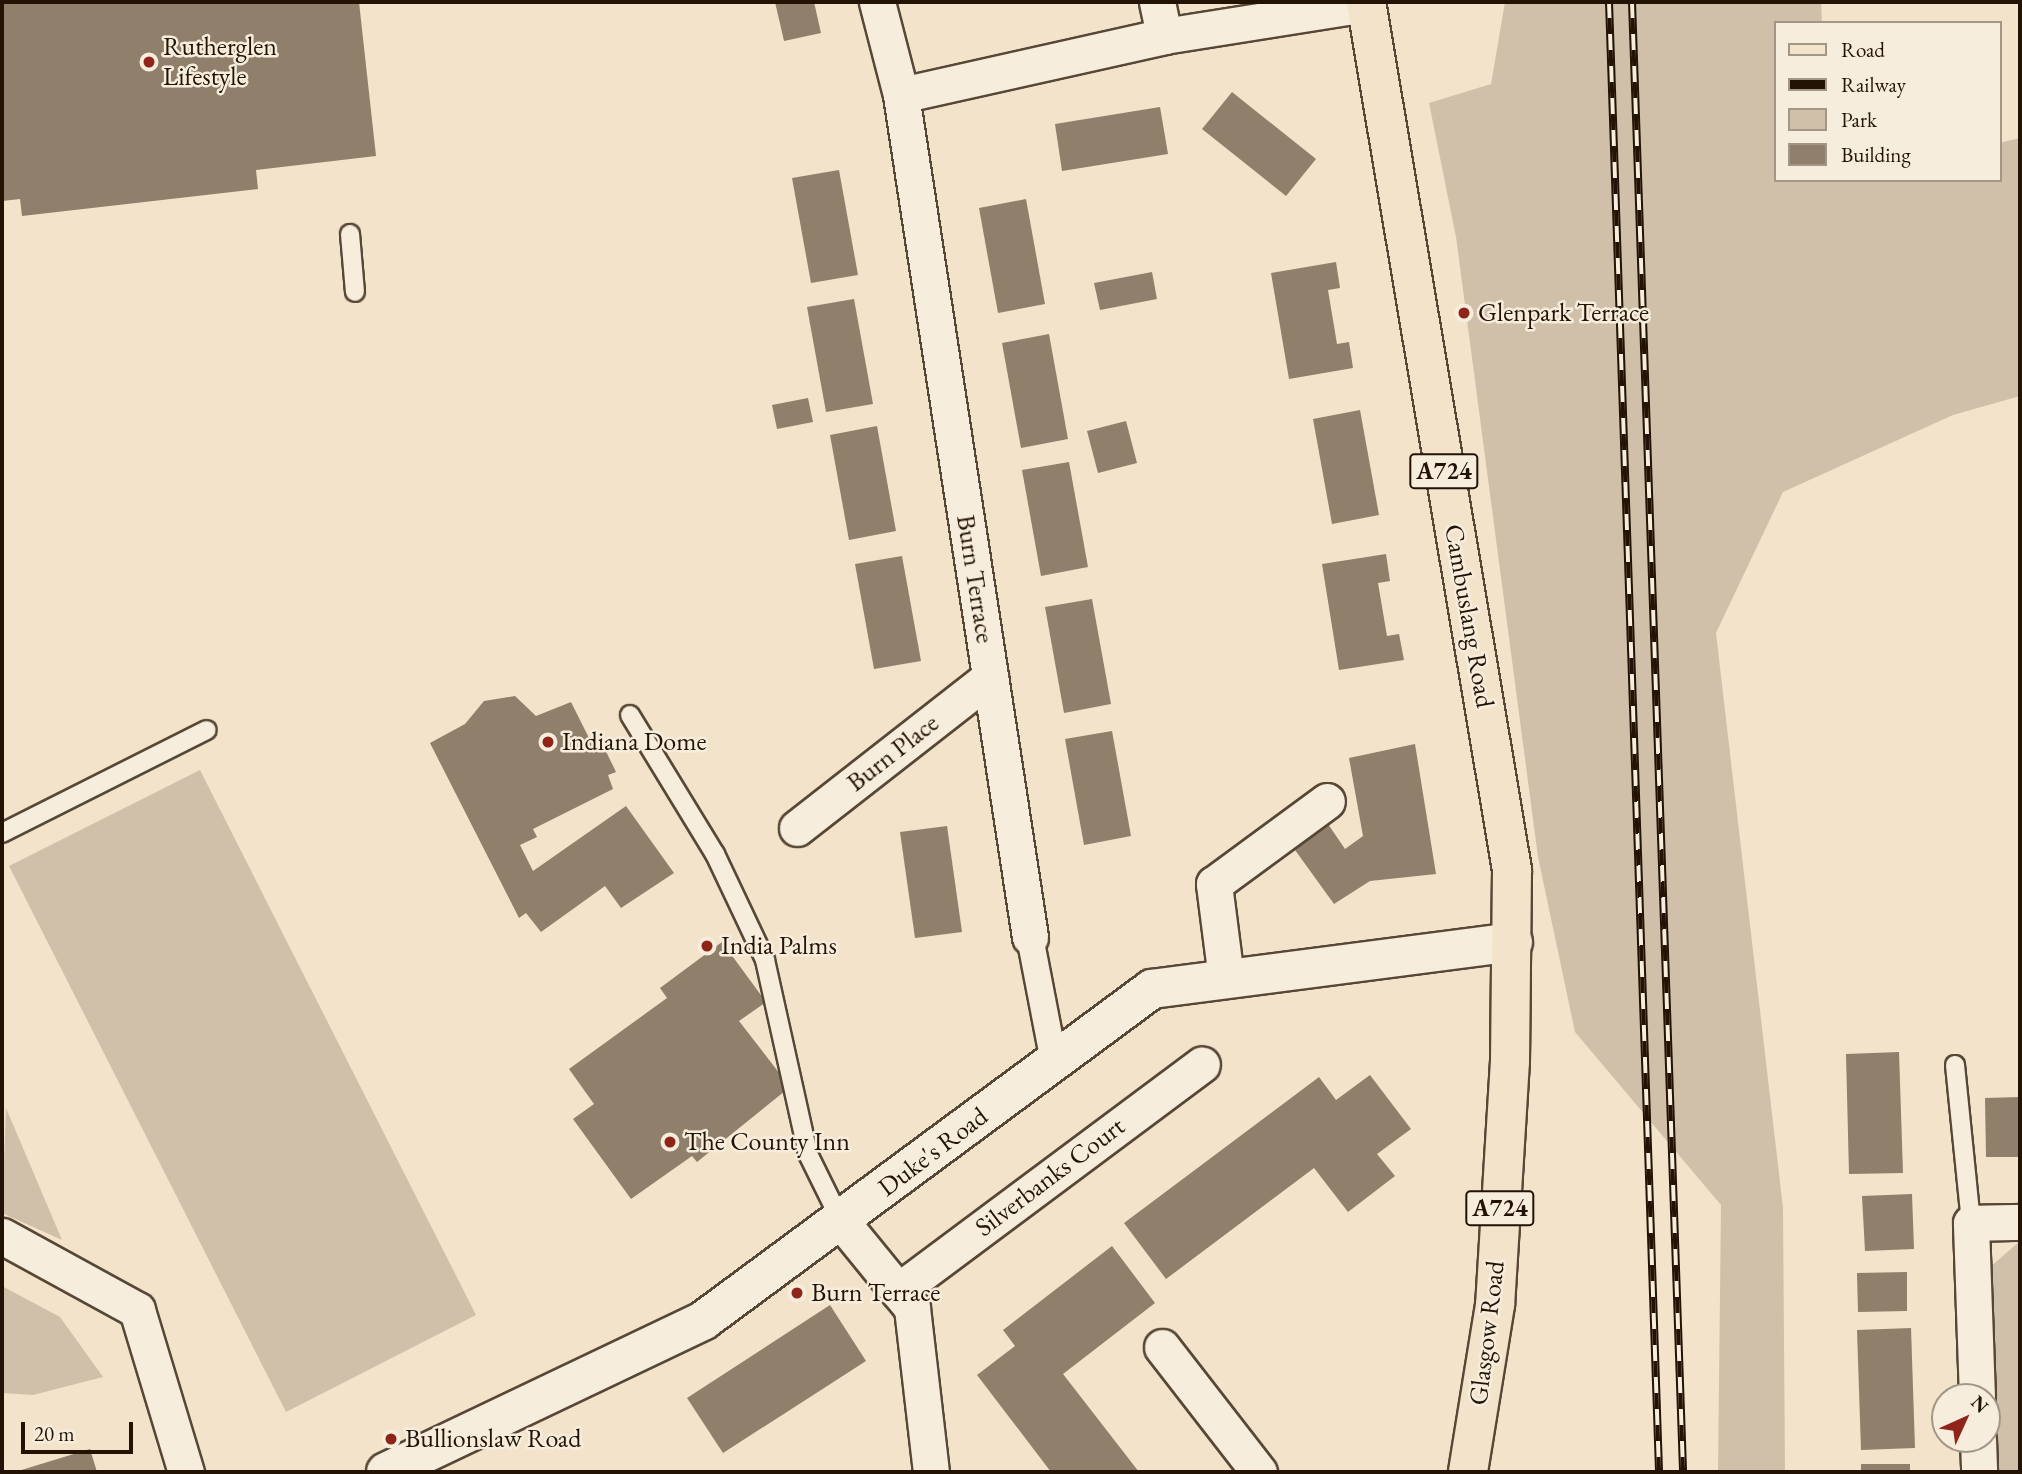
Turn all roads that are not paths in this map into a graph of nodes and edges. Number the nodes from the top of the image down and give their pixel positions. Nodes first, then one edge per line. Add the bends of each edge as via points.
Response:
1 (877, 2) edge
2 (1157, 2) edge
3 (1366, 3) edge
4 (1164, 36) junction
5 (901, 95) junction
6 (350, 234) dead end
7 (355, 292) dead end
8 (990, 677) junction
9 (630, 715) dead end
10 (207, 730) dead end
11 (1327, 801) dead end
12 (797, 828) dead end
13 (2, 833) edge
14 (1030, 937) joint
15 (1513, 942) junction
16 (1227, 978) junction
17 (1054, 1062) junction
18 (1202, 1063) dead end
19 (1955, 1065) dead end
20 (841, 1221) junction
21 (2020, 1222) edge
22 (1971, 1223) junction
23 (2, 1236) edge
24 (898, 1291) junction
25 (1162, 1347) dead end
26 (1977, 1383) edge
27 (1978, 1453) edge
28 (186, 1472) edge
29 (386, 1472) edge
30 (931, 1472) edge
31 (1259, 1472) edge
32 (1468, 1472) edge
33 (1979, 1472) edge

1 - 5 street, Burn Terrace
2 - 4 street
3 - 4 street
3 - 15 main road, Cambuslang Road / A724 via 1512,870
4 - 5 street
5 - 8 street, Burn Terrace
6 - 7 lane
8 - 12 street, Burn Place
8 - 14 street, Burn Terrace
9 - 20 lane via 715,854 765,960 804,1142
10 - 13 lane
11 - 16 street via 1214,884
14 - 17 street, Burn Terrace
15 - 16 main road, Duke's Road
15 - 32 main road, Glasgow Road / A724 via 1495,1305
16 - 17 main road, Duke's Road via 1152,989
17 - 20 main road, Duke's Road
18 - 24 street, Silverbanks Court
19 - 22 lane
20 - 24 street
20 - 29 main road, Duke's Road via 704,1320
21 - 22 street
22 - 26 street
23 - 28 street via 137,1310
24 - 30 street via 912,1308
25 - 31 street
27 - 33 street

